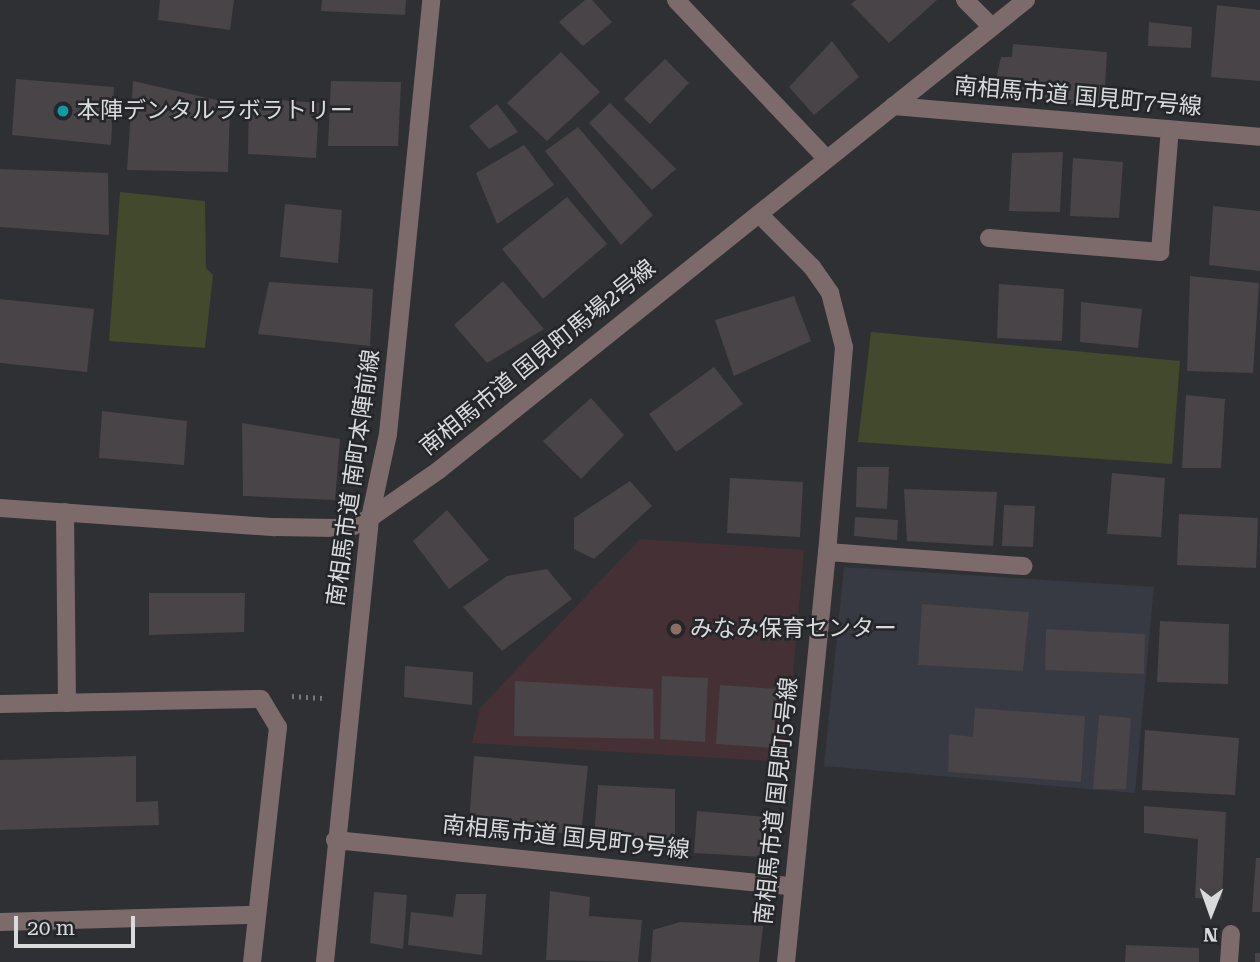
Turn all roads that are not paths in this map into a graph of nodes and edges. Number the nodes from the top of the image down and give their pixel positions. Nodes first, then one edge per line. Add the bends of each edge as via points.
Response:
1 (431, 0) edge
2 (676, 0) edge
3 (965, 0) edge
4 (1026, 0) edge
5 (992, 27) junction
6 (893, 106) junction
7 (1170, 129) junction
8 (1260, 137) edge
9 (827, 159) junction
10 (759, 214) junction
11 (989, 238) dead end
12 (0, 508) edge
13 (65, 512) junction
14 (370, 518) junction
15 (827, 552) junction
16 (1024, 566) dead end
17 (67, 703) junction
18 (0, 705) edge
19 (335, 840) junction
20 (791, 886) junction
21 (257, 915) junction
22 (0, 922) edge
23 (1231, 934) dead end
24 (252, 962) edge
25 (325, 962) edge
26 (786, 962) edge
27 (1229, 962) edge

1 - 14 street, 南相馬市道 南町本陣前線 via 388,434
2 - 9 street
3 - 5 street
4 - 5 street, 南相馬市道 国見町馬場2号線
5 - 6 street, 南相馬市道 国見町馬場2号線
6 - 7 street, 南相馬市道 国見町7号線
6 - 9 street, 南相馬市道 国見町馬場2号線
7 - 8 street, 南相馬市道 国見町7号線
7 - 11 street via 1160,251
9 - 10 street, 南相馬市道 国見町馬場2号線
10 - 14 street, 南相馬市道 国見町馬場2号線 via 439,470
10 - 15 street, 南相馬市道 国見町5号線 via 812,267 830,293 840,321 844,372
12 - 13 street, 南相馬市道 国見町馬場2号線
13 - 14 street, 南相馬市道 国見町馬場2号線 via 275,527 335,528
13 - 17 street
14 - 19 street, 南相馬市道 南町本陣前線
15 - 16 street
15 - 20 street, 南相馬市道 国見町5号線
17 - 18 street
17 - 21 street via 261,699 278,727
19 - 20 street, 南相馬市道 国見町9号線
19 - 25 street, 南相馬市道 南町本陣前線
20 - 26 street, 南相馬市道 国見町5号線
21 - 22 street
21 - 24 street
23 - 27 street

